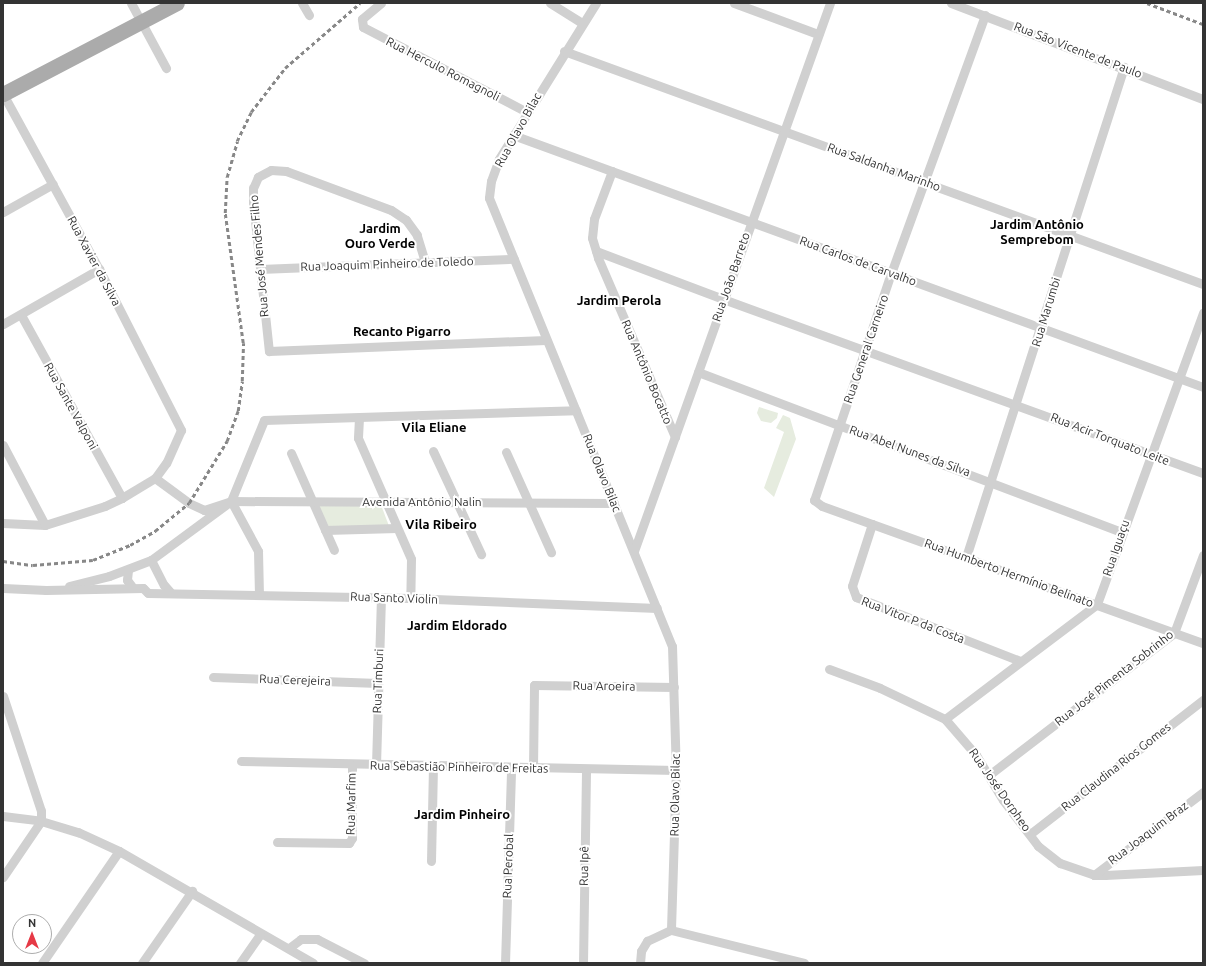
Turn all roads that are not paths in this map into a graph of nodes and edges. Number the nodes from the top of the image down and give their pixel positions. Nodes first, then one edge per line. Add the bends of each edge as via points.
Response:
1 (131, 3) edge
2 (177, 3) edge
3 (302, 3) edge
4 (381, 3) edge
5 (550, 3) edge
6 (596, 3) edge
7 (734, 3) edge
8 (830, 3) edge
9 (951, 3) edge
10 (985, 15) junction
11 (309, 16) dead end
12 (142, 22) junction
13 (582, 23) junction
14 (818, 34) junction
15 (564, 51) junction
16 (1124, 67) junction
17 (166, 68) dead end
18 (3, 94) edge
19 (1203, 98) edge
20 (527, 112) junction
21 (783, 131) junction
22 (513, 135) junction
23 (612, 171) junction
24 (925, 181) junction
25 (53, 184) junction
26 (3, 212) edge
27 (751, 222) junction
28 (1069, 234) junction
29 (596, 250) junction
30 (514, 259) junction
31 (425, 262) junction
32 (99, 269) junction
33 (260, 269) junction
34 (891, 273) junction
35 (1203, 284) edge
36 (723, 300) junction
37 (1203, 313) edge
38 (21, 315) junction
39 (3, 324) edge
40 (1041, 328) junction
41 (546, 340) junction
42 (865, 350) junction
43 (698, 372) junction
44 (1180, 378) junction
45 (1203, 387) edge
46 (1018, 404) junction
47 (576, 410) junction
48 (359, 418) junction
49 (840, 425) junction
50 (675, 437) junction
51 (3, 445) edge
52 (433, 452) dead end
53 (506, 452) dead end
54 (290, 453) dead end
55 (1151, 455) junction
56 (1203, 473) edge
57 (155, 478) junction
58 (992, 481) junction
59 (122, 498) junction
60 (231, 501) junction
61 (312, 501) junction
62 (529, 501) junction
63 (456, 502) junction
64 (385, 503) junction
65 (614, 503) junction
66 (816, 503) joint
67 (204, 510) junction
68 (3, 523) edge
69 (872, 524) junction
70 (45, 525) junction
71 (197, 527) junction
72 (397, 528) junction
73 (325, 530) junction
74 (1121, 532) junction
75 (334, 550) dead end
76 (634, 551) junction
77 (551, 552) dead end
78 (482, 554) dead end
79 (1203, 555) edge
80 (966, 557) junction
81 (151, 560) junction
82 (128, 570) junction
83 (158, 575) junction
84 (3, 588) edge
85 (133, 588) junction
86 (46, 590) junction
87 (148, 592) junction
88 (170, 592) junction
89 (259, 594) junction
90 (381, 597) junction
91 (410, 598) junction
92 (1096, 604) junction
93 (656, 608) junction
94 (1174, 633) junction
95 (1203, 643) edge
96 (1020, 660) junction
97 (829, 669) dead end
98 (213, 677) dead end
99 (378, 683) junction
100 (674, 687) junction
101 (3, 696) edge
102 (1203, 700) edge
103 (945, 719) junction
104 (241, 761) dead end
105 (352, 765) junction
106 (376, 765) junction
107 (433, 767) junction
108 (511, 768) junction
109 (533, 769) junction
110 (586, 769) junction
111 (676, 770) junction
112 (989, 775) junction
113 (1203, 792) edge
114 (3, 816) edge
115 (41, 821) junction
116 (1030, 834) junction
117 (277, 842) dead end
118 (119, 851) junction
119 (431, 861) dead end
120 (1203, 870) edge
121 (1094, 875) junction
122 (3, 877) edge
123 (192, 890) junction
124 (671, 930) junction
125 (260, 934) junction
126 (289, 948) junction
127 (639, 962) edge
128 (42, 963) edge
129 (142, 963) edge
130 (240, 963) edge
131 (313, 963) edge
132 (364, 963) edge
133 (505, 963) edge
134 (583, 963) edge
135 (804, 963) edge

1 - 12 street
2 - 12 main road
3 - 11 street
4 - 20 street, Rua Herculo Romagnoli via 362,19 363,27
5 - 13 street
6 - 13 street, Rua Olavo Bilac
7 - 14 street
8 - 14 street, Rua João Barreto
9 - 10 street, Rua São Vicente de Paulo
10 - 16 street, Rua São Vicente de Paulo
10 - 24 street, Rua General Carneiro
12 - 17 street
12 - 18 main road
13 - 15 street, Rua Olavo Bilac
14 - 21 street, Rua João Barreto
15 - 20 street, Rua Olavo Bilac
15 - 21 street, Rua Saldanha Marinho
16 - 19 street, Rua São Vicente de Paulo
16 - 28 street, Rua Marumbi
18 - 25 street, Rua Xavier da Silva
20 - 22 street, Rua Olavo Bilac
21 - 24 street, Rua Saldanha Marinho
21 - 27 street, Rua João Barreto
22 - 23 street, Rua Carlos de Carvalho
22 - 30 street, Rua Olavo Bilac via 499,159 491,181 489,198
23 - 27 street, Rua Carlos de Carvalho
23 - 29 street, Rua Antônio Bocatto via 594,219 592,238
24 - 28 street, Rua Saldanha Marinho
24 - 34 street, Rua General Carneiro
25 - 26 street
25 - 32 street, Rua Xavier da Silva
27 - 34 street, Rua Carlos de Carvalho
27 - 36 street, Rua João Barreto
28 - 35 street, Rua Saldanha Marinho
28 - 40 street, Rua Marumbi
29 - 36 street, Rua Acir Torquato Leite
29 - 50 street, Rua Antônio Bocatto
30 - 31 street, Rua Joaquim Pinheiro de Toledo
30 - 41 street, Rua Olavo Bilac
31 - 33 street, Rua Joaquim Pinheiro de Toledo
31 - 33 street, Rua José Mendes Filho via 417,235 406,220 391,210 286,171 271,170 258,176 253,188
32 - 38 street
32 - 57 street, Rua Xavier da Silva via 181,430 166,463
33 - 41 street, Rua José Mendes Filho via 269,351
34 - 40 street, Rua Carlos de Carvalho
34 - 42 street, Rua General Carneiro
36 - 42 street, Rua Acir Torquato Leite
36 - 43 street, Rua João Barreto
37 - 44 street, Rua Iguaçu
38 - 39 street
38 - 59 street, Rua Sante Valponi
40 - 44 street, Rua Carlos de Carvalho
40 - 46 street, Rua Marumbi
41 - 47 street, Rua Olavo Bilac
42 - 46 street, Rua Acir Torquato Leite
42 - 49 street, Rua General Carneiro
43 - 49 street, Rua Abel Nunes da Silva
43 - 50 street, Rua João Barreto
44 - 45 street, Rua Carlos de Carvalho
44 - 55 street, Rua Iguaçu
46 - 55 street, Rua Acir Torquato Leite
46 - 58 street, Rua Marumbi
47 - 48 street
47 - 65 street, Rua Olavo Bilac
48 - 60 street via 264,420
48 - 64 street via 358,438
49 - 58 street, Rua Abel Nunes da Silva
49 - 66 street, Rua General Carneiro via 815,492
50 - 76 street, Rua João Barreto
51 - 70 street
52 - 63 street
53 - 62 street
54 - 61 street
55 - 56 street, Rua Acir Torquato Leite
55 - 74 street, Rua Iguaçu
57 - 59 street
57 - 67 street via 189,503
58 - 74 street, Rua Abel Nunes da Silva
58 - 80 street, Rua Marumbi
59 - 70 street
60 - 61 street, Avenida Antônio Nalin
60 - 67 street, Avenida Antônio Nalin
60 - 71 street
60 - 89 street via 258,551
61 - 64 street, Avenida Antônio Nalin
61 - 73 street
62 - 63 street, Avenida Antônio Nalin
62 - 65 street, Avenida Antônio Nalin
62 - 77 street
63 - 64 street, Avenida Antônio Nalin
63 - 78 street
64 - 72 street
65 - 76 street, Rua Olavo Bilac
66 - 69 street, Rua Humberto Hermínio Belinato
67 - 71 street
68 - 70 street
69 - 80 street, Rua Humberto Hermínio Belinato
69 - 96 street, Rua Vitor P da Costa via 852,586 856,597
71 - 81 street
72 - 73 street
72 - 91 street via 411,559
73 - 75 street
74 - 92 street, Rua Iguaçu
76 - 93 street, Rua Olavo Bilac
79 - 94 street, Rua José Pimenta Sobrinho
80 - 92 street, Rua Humberto Hermínio Belinato
81 - 82 street
81 - 83 street
82 - 85 street via 127,580
82 - 86 street via 92,581
83 - 87 street
83 - 88 street
84 - 86 street
85 - 86 street, Rua Santo Violin
85 - 87 street, Rua Santo Violin via 143,588
87 - 88 street, Rua Santo Violin
88 - 89 street, Rua Santo Violin
89 - 90 street, Rua Santo Violin
90 - 91 street, Rua Santo Violin
90 - 99 street, Rua Timburi
91 - 93 street, Rua Santo Violin
92 - 94 street, Rua Humberto Hermínio Belinato
92 - 96 street
93 - 100 street, Rua Olavo Bilac via 672,646
94 - 95 street, Rua Humberto Hermínio Belinato
94 - 112 street, Rua José Pimenta Sobrinho
96 - 103 street
97 - 103 street, Rua José Dorpheo via 880,688
98 - 99 street, Rua Cerejeira
99 - 106 street, Rua Timburi
100 - 109 street, Rua Aroeira via 534,685
100 - 111 street, Rua Olavo Bilac
101 - 115 street via 39,799
102 - 116 street, Rua Claudina Rios Gomes
103 - 112 street, Rua José Dorpheo via 966,742
104 - 105 street, Rua Sebastião Pinheiro de Freitas
105 - 106 street, Rua Sebastião Pinheiro de Freitas
105 - 117 street, Rua Marfim via 352,838 349,843
106 - 107 street, Rua Sebastião Pinheiro de Freitas
107 - 108 street, Rua Sebastião Pinheiro de Freitas
107 - 119 street
108 - 109 street, Rua Sebastião Pinheiro de Freitas
108 - 133 street, Rua Perobal
109 - 110 street, Rua Sebastião Pinheiro de Freitas
110 - 111 street, Rua Sebastião Pinheiro de Freitas
110 - 134 street, Rua Ipê
111 - 124 street, Rua Olavo Bilac
112 - 116 street, Rua José Dorpheo via 1003,800
113 - 121 street, Rua Joaquim Braz
114 - 115 street
115 - 118 street via 78,832
115 - 122 street
116 - 121 street, Rua José Dorpheo via 1038,846 1060,863
118 - 123 street
118 - 128 street
120 - 121 street, Rua José Dorpheo
123 - 125 street
123 - 129 street
124 - 127 street via 648,942 641,951
124 - 135 street
125 - 126 street
125 - 130 street
126 - 131 street
126 - 132 street via 301,939 317,939

